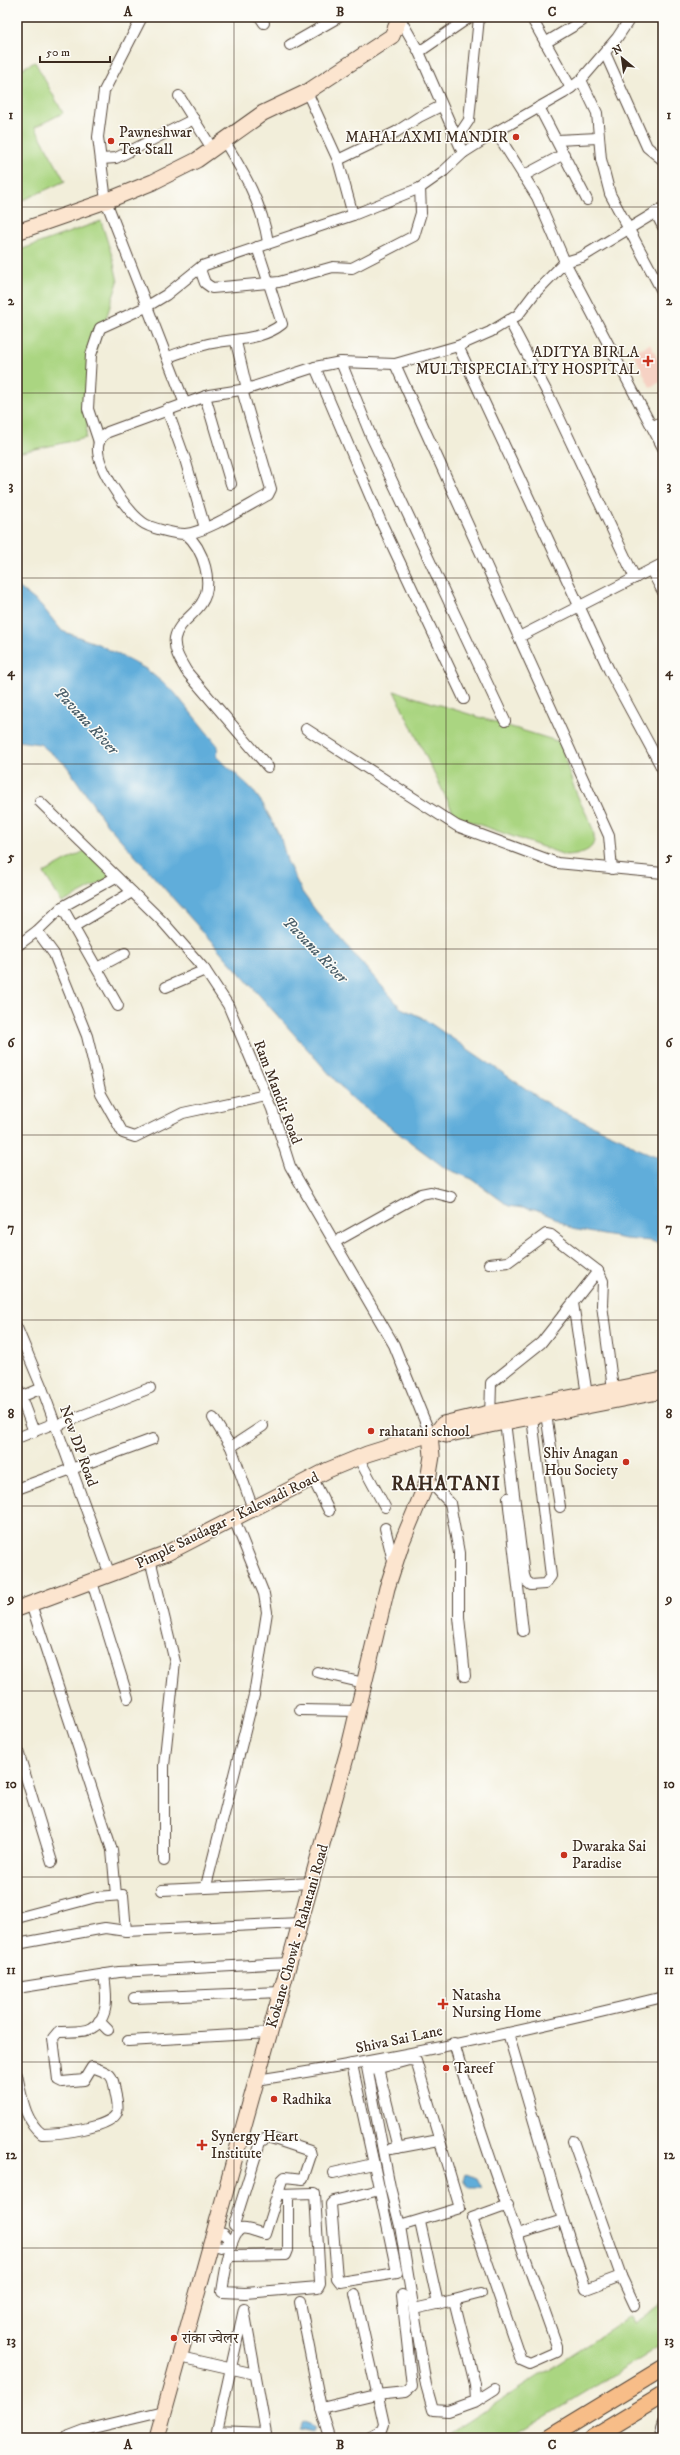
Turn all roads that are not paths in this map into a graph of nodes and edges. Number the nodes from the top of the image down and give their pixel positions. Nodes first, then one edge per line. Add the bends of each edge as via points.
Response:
1 (142, 17) edge
2 (339, 17) edge
3 (470, 17) edge
4 (479, 17) edge
5 (531, 17) edge
6 (630, 17) edge
7 (400, 18) edge
8 (582, 20) dead end
9 (546, 43) junction
10 (290, 45) dead end
11 (419, 52) junction
12 (604, 53) junction
13 (581, 80) junction
14 (571, 88) junction
15 (307, 92) junction
16 (179, 96) dead end
17 (441, 106) junction
18 (539, 107) junction
19 (194, 119) junction
20 (496, 132) junction
21 (457, 138) junction
22 (598, 138) junction
23 (557, 140) junction
24 (219, 146) junction
25 (463, 153) junction
26 (564, 154) junction
27 (100, 159) junction
28 (338, 160) junction
29 (663, 160) edge
30 (523, 176) junction
31 (420, 188) junction
32 (587, 200) dead end
33 (106, 202) junction
34 (659, 210) edge
35 (352, 215) junction
36 (628, 227) junction
37 (663, 227) edge
38 (17, 232) edge
39 (268, 242) junction
40 (257, 247) junction
41 (565, 262) junction
42 (202, 266) junction
43 (269, 283) junction
44 (663, 293) edge
45 (146, 307) junction
46 (509, 320) junction
47 (236, 342) junction
48 (458, 346) junction
49 (168, 357) junction
50 (341, 362) junction
51 (395, 364) junction
52 (315, 368) junction
53 (245, 389) junction
54 (205, 396) junction
55 (185, 404) junction
56 (167, 409) junction
57 (663, 421) edge
58 (652, 427) junction
59 (99, 442) junction
60 (663, 448) edge
61 (231, 484) dead end
62 (205, 528) junction
63 (186, 534) junction
64 (635, 578) junction
65 (663, 592) edge
66 (578, 605) junction
67 (519, 637) junction
68 (464, 699) dead end
69 (506, 721) dead end
70 (306, 729) dead end
71 (268, 767) dead end
72 (663, 770) edge
73 (40, 802) dead end
74 (612, 869) junction
75 (663, 873) edge
76 (116, 877) junction
77 (132, 892) junction
78 (62, 907) junction
79 (73, 927) junction
80 (37, 931) junction
81 (17, 946) edge
82 (125, 953) dead end
83 (97, 968) junction
84 (205, 970) junction
85 (166, 987) dead end
86 (118, 1006) dead end
87 (266, 1095) junction
88 (451, 1197) dead end
89 (335, 1242) junction
90 (489, 1264) dead end
91 (598, 1271) junction
92 (573, 1303) junction
93 (17, 1328) edge
94 (663, 1380) edge
95 (17, 1387) edge
96 (42, 1388) junction
97 (150, 1388) dead end
98 (614, 1390) junction
99 (663, 1391) edge
100 (587, 1395) junction
101 (21, 1397) junction
102 (539, 1415) junction
103 (213, 1418) dead end
104 (496, 1419) junction
105 (55, 1424) junction
106 (263, 1426) dead end
107 (34, 1432) junction
108 (433, 1433) junction
109 (17, 1438) edge
110 (153, 1439) dead end
111 (231, 1447) junction
112 (358, 1457) junction
113 (71, 1470) junction
114 (312, 1477) junction
115 (428, 1480) junction
116 (17, 1489) edge
117 (385, 1506) dead end
118 (560, 1507) dead end
119 (253, 1509) junction
120 (329, 1511) dead end
121 (234, 1519) junction
122 (385, 1528) dead end
123 (150, 1559) junction
124 (394, 1566) junction
125 (110, 1575) junction
126 (92, 1582) junction
127 (24, 1606) edge
128 (523, 1631) dead end
129 (317, 1672) dead end
130 (465, 1676) dead end
131 (364, 1683) junction
132 (128, 1698) dead end
133 (300, 1710) dead end
134 (358, 1711) junction
135 (17, 1748) edge
136 (164, 1861) dead end
137 (52, 1862) dead end
138 (312, 1883) junction
139 (206, 1886) junction
140 (162, 1890) dead end
141 (116, 1895) junction
142 (17, 1918) edge
143 (300, 1923) junction
144 (126, 1931) junction
145 (17, 1944) edge
146 (289, 1963) junction
147 (104, 1974) junction
148 (17, 1988) edge
149 (282, 1992) junction
150 (663, 1997) edge
151 (134, 1998) dead end
152 (99, 2021) junction
153 (108, 2030) dead end
154 (269, 2033) junction
155 (508, 2033) junction
156 (128, 2042) dead end
157 (454, 2043) junction
158 (352, 2064) junction
159 (367, 2066) junction
160 (378, 2068) junction
161 (17, 2075) edge
162 (257, 2080) junction
163 (439, 2140) junction
164 (573, 2141) dead end
165 (398, 2148) junction
166 (384, 2150) junction
167 (373, 2164) junction
168 (333, 2173) dead end
169 (380, 2190) junction
170 (283, 2194) junction
171 (508, 2205) junction
172 (563, 2220) junction
173 (420, 2222) junction
174 (400, 2226) junction
175 (240, 2229) junction
176 (518, 2234) junction
177 (212, 2238) junction
178 (232, 2243) junction
179 (229, 2256) junction
180 (621, 2276) junction
181 (481, 2293) dead end
182 (355, 2294) dead end
183 (402, 2295) dead end
184 (454, 2300) junction
185 (300, 2302) dead end
186 (438, 2304) junction
187 (635, 2306) dead end
188 (414, 2309) junction
189 (180, 2356) junction
190 (663, 2368) edge
191 (231, 2369) junction
192 (256, 2374) junction
193 (495, 2389) dead end
194 (376, 2395) junction
195 (663, 2395) edge
196 (476, 2401) junction
197 (321, 2408) junction
198 (164, 2411) junction
199 (663, 2421) edge
200 (663, 2432) edge
201 (384, 2434) edge
202 (64, 2438) edge
203 (156, 2438) edge
204 (330, 2438) edge
205 (367, 2438) edge
206 (548, 2438) edge
207 (592, 2438) edge

1 - 27 street via 104,91 98,137
2 - 10 street
3 - 11 street
4 - 21 street via 469,120
5 - 9 street
6 - 12 street
7 - 11 street
7 - 15 street via 392,36
8 - 9 street
9 - 14 street
11 - 17 street
12 - 13 street
12 - 29 street via 647,147
13 - 14 street
13 - 22 street via 597,113
14 - 18 street
15 - 24 street via 263,113
15 - 28 street
16 - 19 street
17 - 21 street
17 - 28 street via 396,132
18 - 20 street
18 - 23 street
19 - 24 street
19 - 27 street via 116,158
20 - 25 street
20 - 30 street
21 - 25 street
22 - 23 street
22 - 36 street via 610,194
23 - 26 street
24 - 33 street via 153,182
24 - 39 street via 253,189 261,208
25 - 31 street
26 - 30 street
26 - 32 street
27 - 33 street
28 - 35 street
30 - 41 street via 537,197
31 - 35 street
31 - 43 street via 421,213 414,236 352,268 333,267
33 - 38 street
33 - 45 street
34 - 36 street
34 - 37 street
35 - 39 street
36 - 41 street via 582,257
36 - 44 street
39 - 40 street
40 - 42 street
40 - 43 street
41 - 46 street via 534,294 518,316
41 - 58 street
42 - 43 street via 203,279 208,287
42 - 45 street via 166,295
43 - 47 street via 282,324 275,330
45 - 49 street
45 - 59 street via 100,328 91,355 88,409
46 - 48 street via 490,332
46 - 64 street via 549,396
47 - 49 street via 205,344
47 - 53 street
48 - 51 street
48 - 66 street
49 - 55 street
50 - 51 street
50 - 52 street
50 - 69 street via 372,436
51 - 67 street
52 - 53 street
52 - 68 street via 382,524
53 - 54 street
53 - 62 street via 271,492
54 - 55 street
54 - 61 street
55 - 56 street
56 - 59 street via 108,432
56 - 62 street
57 - 58 street
58 - 60 street
59 - 63 street via 98,456 109,479 142,522 154,528
62 - 63 street
63 - 71 street via 202,561 207,585 201,605 177,631 175,640 178,656 187,672
64 - 65 street via 656,568
64 - 66 street
66 - 67 street
66 - 72 street via 609,670
67 - 74 street via 609,836
70 - 74 street via 457,826 557,863
73 - 76 street, Ram Mandir Road
74 - 75 street
76 - 77 street, Ram Mandir Road
76 - 78 street
77 - 79 street
77 - 84 street, Ram Mandir Road via 163,922
78 - 79 street
78 - 80 street
79 - 83 street
80 - 81 street
80 - 87 street via 54,954 87,1036 101,1094 123,1134 134,1137 182,1113
82 - 83 street
83 - 86 street
84 - 85 street
84 - 87 street, Ram Mandir Road via 228,1004
87 - 89 street, Ram Mandir Road via 290,1166
88 - 89 street via 431,1192 421,1194
89 - 108 street, Ram Mandir Road via 394,1344
90 - 91 street via 508,1262 546,1234 551,1235
91 - 92 street
91 - 98 street via 603,1281 602,1305
92 - 100 street
92 - 104 street via 541,1343 491,1383
93 - 96 street, New DP Road
94 - 98 street, Pimple Saudagar - Kalewadi Road
95 - 101 street
96 - 101 street
96 - 105 street, New DP Road
97 - 105 street
98 - 100 street, Pimple Saudagar - Kalewadi Road
99 - 102 street, Pimple Saudagar - Kalewadi Road
100 - 104 street, Pimple Saudagar - Kalewadi Road
101 - 107 street
102 - 104 street, Pimple Saudagar - Kalewadi Road
102 - 104 street via 551,1576 545,1584 531,1585 524,1575
102 - 118 street
103 - 111 street
104 - 108 street, Pimple Saudagar - Kalewadi Road via 443,1424
104 - 128 street
105 - 107 street
105 - 113 street, New DP Road
106 - 111 street
107 - 109 street
108 - 112 street, Pimple Saudagar - Kalewadi Road
108 - 115 street, Kokane Chowk - Rahatani Road
110 - 113 street
111 - 119 street
112 - 114 street, Pimple Saudagar - Kalewadi Road
112 - 117 street
113 - 116 street
113 - 125 street, New DP Road
114 - 119 street, Pimple Saudagar - Kalewadi Road
114 - 120 street
115 - 124 street, Kokane Chowk - Rahatani Road
115 - 130 street via 450,1503 459,1553 459,1617
119 - 121 street, Pimple Saudagar - Kalewadi Road
121 - 123 street, Pimple Saudagar - Kalewadi Road
121 - 139 street via 264,1594 267,1612 254,1695
122 - 124 street
123 - 125 street, Pimple Saudagar - Kalewadi Road
123 - 136 street via 175,1662 164,1766
124 - 131 street, Kokane Chowk - Rahatani Road
125 - 126 street, Pimple Saudagar - Kalewadi Road
126 - 127 street, Pimple Saudagar - Kalewadi Road
126 - 132 street
127 - 141 street via 112,1850
129 - 131 street
131 - 134 street, Kokane Chowk - Rahatani Road
133 - 134 street
134 - 138 street, Kokane Chowk - Rahatani Road
135 - 137 street
138 - 139 street
138 - 143 street, Kokane Chowk - Rahatani Road
139 - 140 street
141 - 142 street via 96,1897
141 - 144 street via 123,1895
143 - 144 street
143 - 146 street, Kokane Chowk - Rahatani Road
144 - 145 street via 105,1928
146 - 147 street
146 - 149 street, Kokane Chowk - Rahatani Road
147 - 148 street
147 - 152 street via 106,2005
149 - 151 street
149 - 154 street, Kokane Chowk - Rahatani Road
150 - 155 street, Shiva Sai Lane
152 - 153 street
152 - 161 street via 91,2029 54,2034 57,2077 62,2082 84,2080 92,2067 108,2072 114,2078 118,2111 108,2123 42,2134 30,2122
154 - 156 street
154 - 162 street, Kokane Chowk - Rahatani Road
155 - 157 street, Shiva Sai Lane
155 - 172 street
157 - 159 street, Shiva Sai Lane
157 - 171 street
158 - 159 street, Shiva Sai Lane
158 - 162 street, Shiva Sai Lane
158 - 167 street
159 - 160 street
159 - 166 street
160 - 163 street via 409,2060 416,2061
160 - 165 street
162 - 177 street, Kokane Chowk - Rahatani Road
163 - 165 street
163 - 173 street via 460,2208
164 - 180 street
165 - 166 street
166 - 174 street
167 - 168 street
167 - 169 street
169 - 169 street via 397,2272 339,2281 331,2204 334,2201
170 - 175 street via 265,2234
170 - 175 street via 282,2180 285,2177 303,2180 311,2152 266,2137 260,2142 234,2225
170 - 179 street via 288,2250 286,2255
170 - 179 street via 315,2193 320,2283 318,2287 222,2292
171 - 176 street
171 - 176 street via 472,2218 521,2360 530,2364 557,2352 557,2346
172 - 176 street
172 - 180 street via 586,2289
173 - 174 street
173 - 186 street
174 - 188 street
175 - 178 street
177 - 178 street via 221,2247
177 - 189 street, Kokane Chowk - Rahatani Road
178 - 179 street
180 - 187 street
181 - 184 street
182 - 194 street
183 - 194 street via 414,2384 406,2392
184 - 186 street
184 - 196 street via 475,2384
185 - 197 street
186 - 188 street
188 - 196 street via 426,2385 433,2410 448,2411
189 - 191 street
189 - 198 street, Kokane Chowk - Rahatani Road
190 - 206 main road
191 - 192 street
191 - 192 street via 244,2309
191 - 192 street via 217,2431 266,2433
193 - 196 street
194 - 197 street
194 - 201 street via 384,2424
195 - 207 main road
197 - 204 street
198 - 202 street via 85,2430
198 - 203 street, Kokane Chowk - Rahatani Road
199 - 200 street
201 - 205 street

